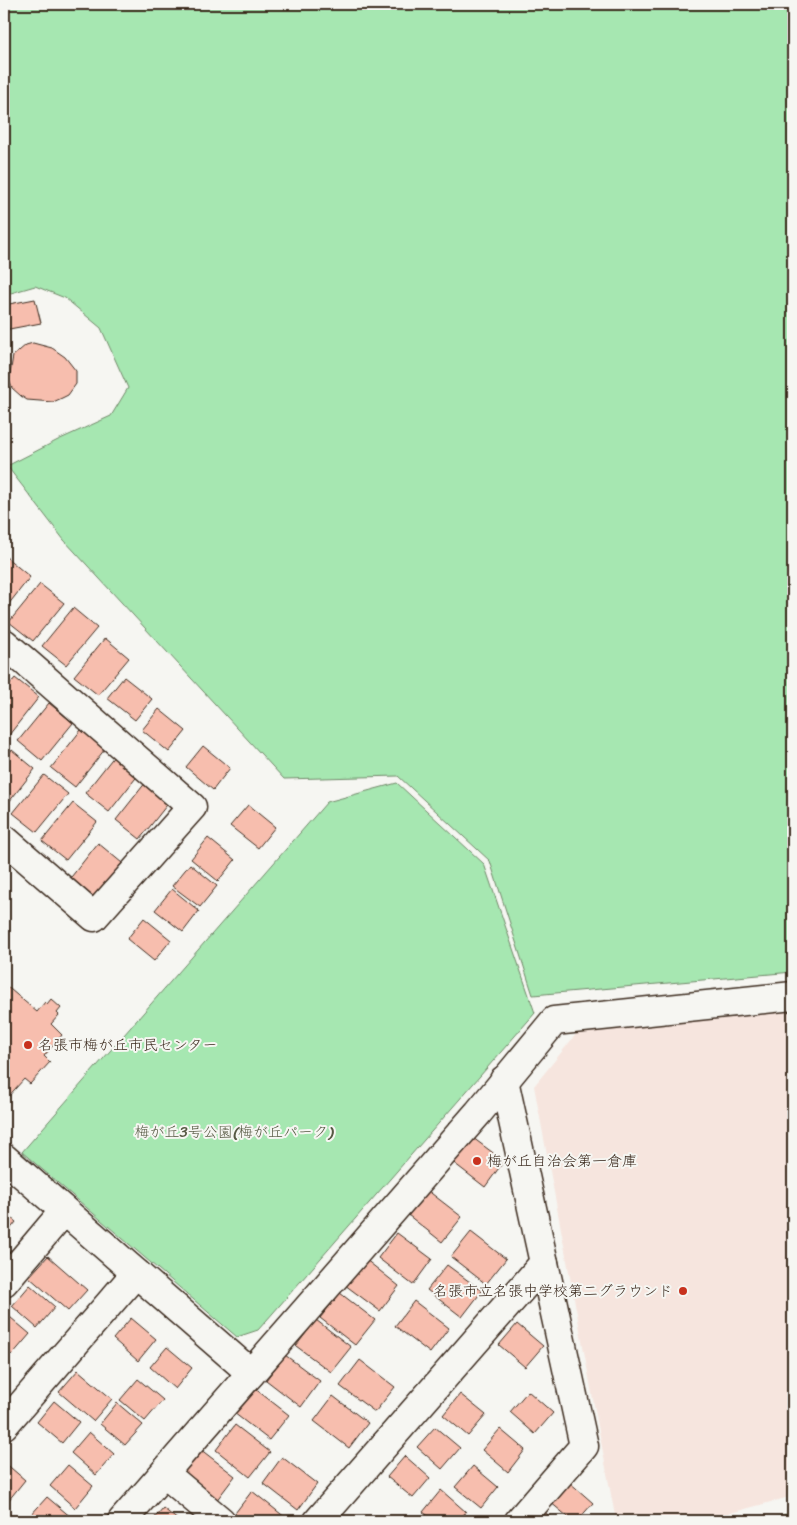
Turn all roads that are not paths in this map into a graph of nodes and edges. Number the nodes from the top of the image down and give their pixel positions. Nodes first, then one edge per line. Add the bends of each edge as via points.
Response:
1 (4, 643) edge
2 (7, 850) edge
3 (793, 996) edge
4 (504, 1080) junction
5 (4, 1158) edge
6 (64, 1212) junction
7 (544, 1263) junction
8 (136, 1273) junction
9 (4, 1282) edge
10 (251, 1373) junction
11 (4, 1425) edge
12 (164, 1473) junction
13 (122, 1521) edge
14 (221, 1521) edge
15 (318, 1521) edge
16 (519, 1521) edge

1 - 2 street via 192,807 94,917
3 - 4 street via 554,1021
4 - 7 street
4 - 10 street
5 - 6 street
6 - 8 street
6 - 9 street
7 - 15 street
7 - 16 street via 584,1446
8 - 10 street
8 - 11 street
10 - 12 street
12 - 13 street
12 - 14 street

